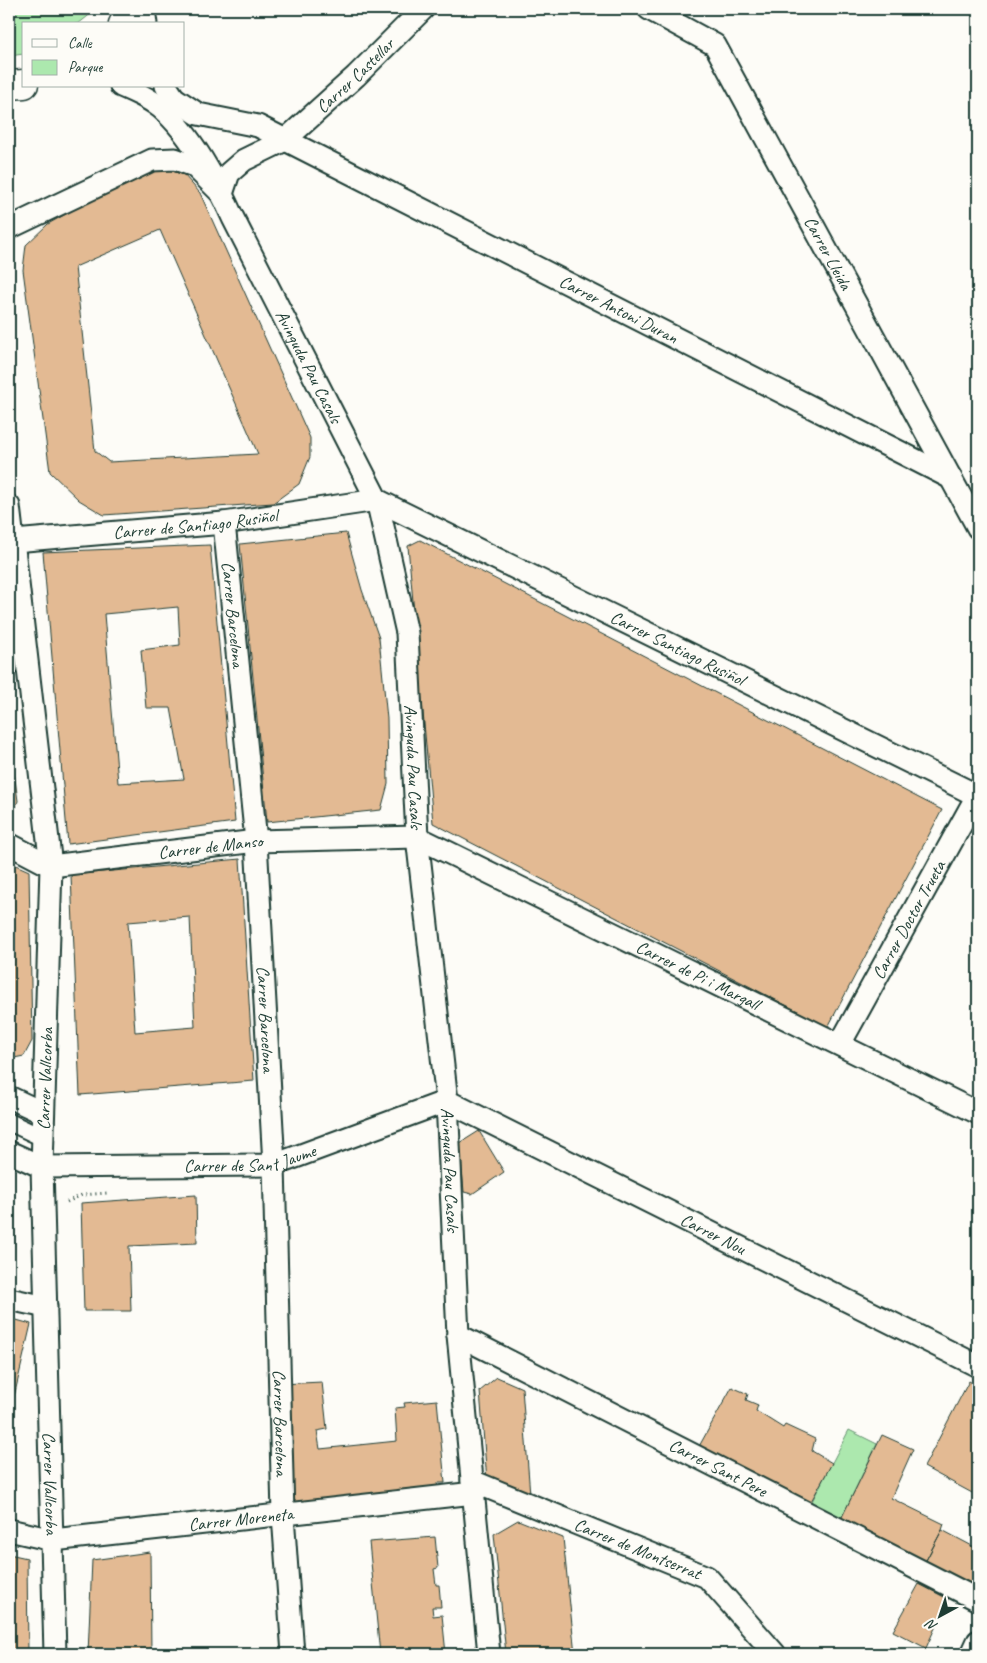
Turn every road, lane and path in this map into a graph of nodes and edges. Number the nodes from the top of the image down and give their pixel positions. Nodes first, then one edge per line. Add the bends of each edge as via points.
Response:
1 (133, 9) edge
2 (144, 9) edge
3 (424, 9) edge
4 (649, 9) edge
5 (124, 22) edge
6 (146, 22) edge
7 (125, 88) edge
8 (167, 88) edge
9 (285, 140) junction
10 (222, 194) junction
11 (9, 228) edge
12 (951, 478) junction
13 (378, 500) junction
14 (9, 506) edge
15 (224, 523) junction
16 (978, 528) edge
17 (14, 541) junction
18 (978, 795) edge
19 (417, 837) junction
20 (256, 840) junction
21 (9, 844) edge
22 (51, 866) junction
23 (840, 1044) junction
24 (9, 1097) edge
25 (447, 1101) junction
26 (43, 1113) junction
27 (978, 1113) edge
28 (9, 1122) edge
29 (42, 1138) junction
30 (9, 1152) edge
31 (274, 1165) junction
32 (42, 1167) junction
33 (9, 1298) edge
34 (46, 1307) junction
35 (458, 1335) junction
36 (978, 1366) edge
37 (473, 1487) junction
38 (282, 1515) junction
39 (9, 1530) edge
40 (53, 1540) junction
41 (978, 1600) edge
42 (978, 1641) edge
43 (55, 1654) edge
44 (293, 1654) edge
45 (489, 1654) edge
46 (775, 1654) edge
47 (972, 1654) edge

1 - 5 main road
2 - 6 street
3 - 9 street, Carrer Castellar
4 - 12 street, Carrer Lleida via 715,45
7 - 10 street, Avinguda Pau Casals via 162,109 199,154
8 - 9 street via 174,98 198,114 258,126
9 - 10 street, Carrer Castellar via 244,160 229,173
9 - 12 street, Carrer Antoni Duran
10 - 11 street via 194,166 175,159 152,160
10 - 13 street, Avinguda Pau Casals
12 - 16 street, Carrer Lleida
13 - 15 street, Carrer de Santiago Rusiñol
13 - 18 street, Carrer Santiago Rusiñol
13 - 19 street, Avinguda Pau Casals via 407,633
14 - 17 street, Carrer Vallcorba
15 - 17 street, Carrer de Santiago Rusiñol
15 - 20 street, Carrer Barcelona
17 - 22 street, Carrer Vallcorba
18 - 23 street, Carrer Doctor Trueta
19 - 20 street, Carrer de Manso
19 - 23 street, Carrer de Pi i Margall
19 - 25 street, Avinguda Pau Casals
20 - 22 street, Carrer de Manso
20 - 31 street, Carrer Barcelona
21 - 22 street
22 - 26 street, Carrer Vallcorba
23 - 27 street, Carrer de Pi i Margall
24 - 26 street
25 - 31 street, Carrer de Sant Jaume
25 - 35 street, Avinguda Pau Casals
25 - 36 street, Carrer Nou
26 - 29 street, Carrer Vallcorba
28 - 29 street
29 - 32 street, Carrer Vallcorba
30 - 32 street
31 - 32 street, Carrer de Sant Jaume
31 - 38 street, Carrer Barcelona
32 - 34 street, Carrer Vallcorba
33 - 34 street
34 - 40 street, Carrer Vallcorba
35 - 37 street, Avinguda Pau Casals
35 - 41 street, Carrer Sant Pere
37 - 38 street, Carrer Moreneta
37 - 45 street, Avinguda Pau Casals
37 - 46 street, Carrer de Montserrat via 707,1577
38 - 40 street, Carrer Moreneta
38 - 44 street, Carrer Barcelona
39 - 40 street, Carrer Moreneta
40 - 43 street, Carrer Vallcorba
42 - 47 street

